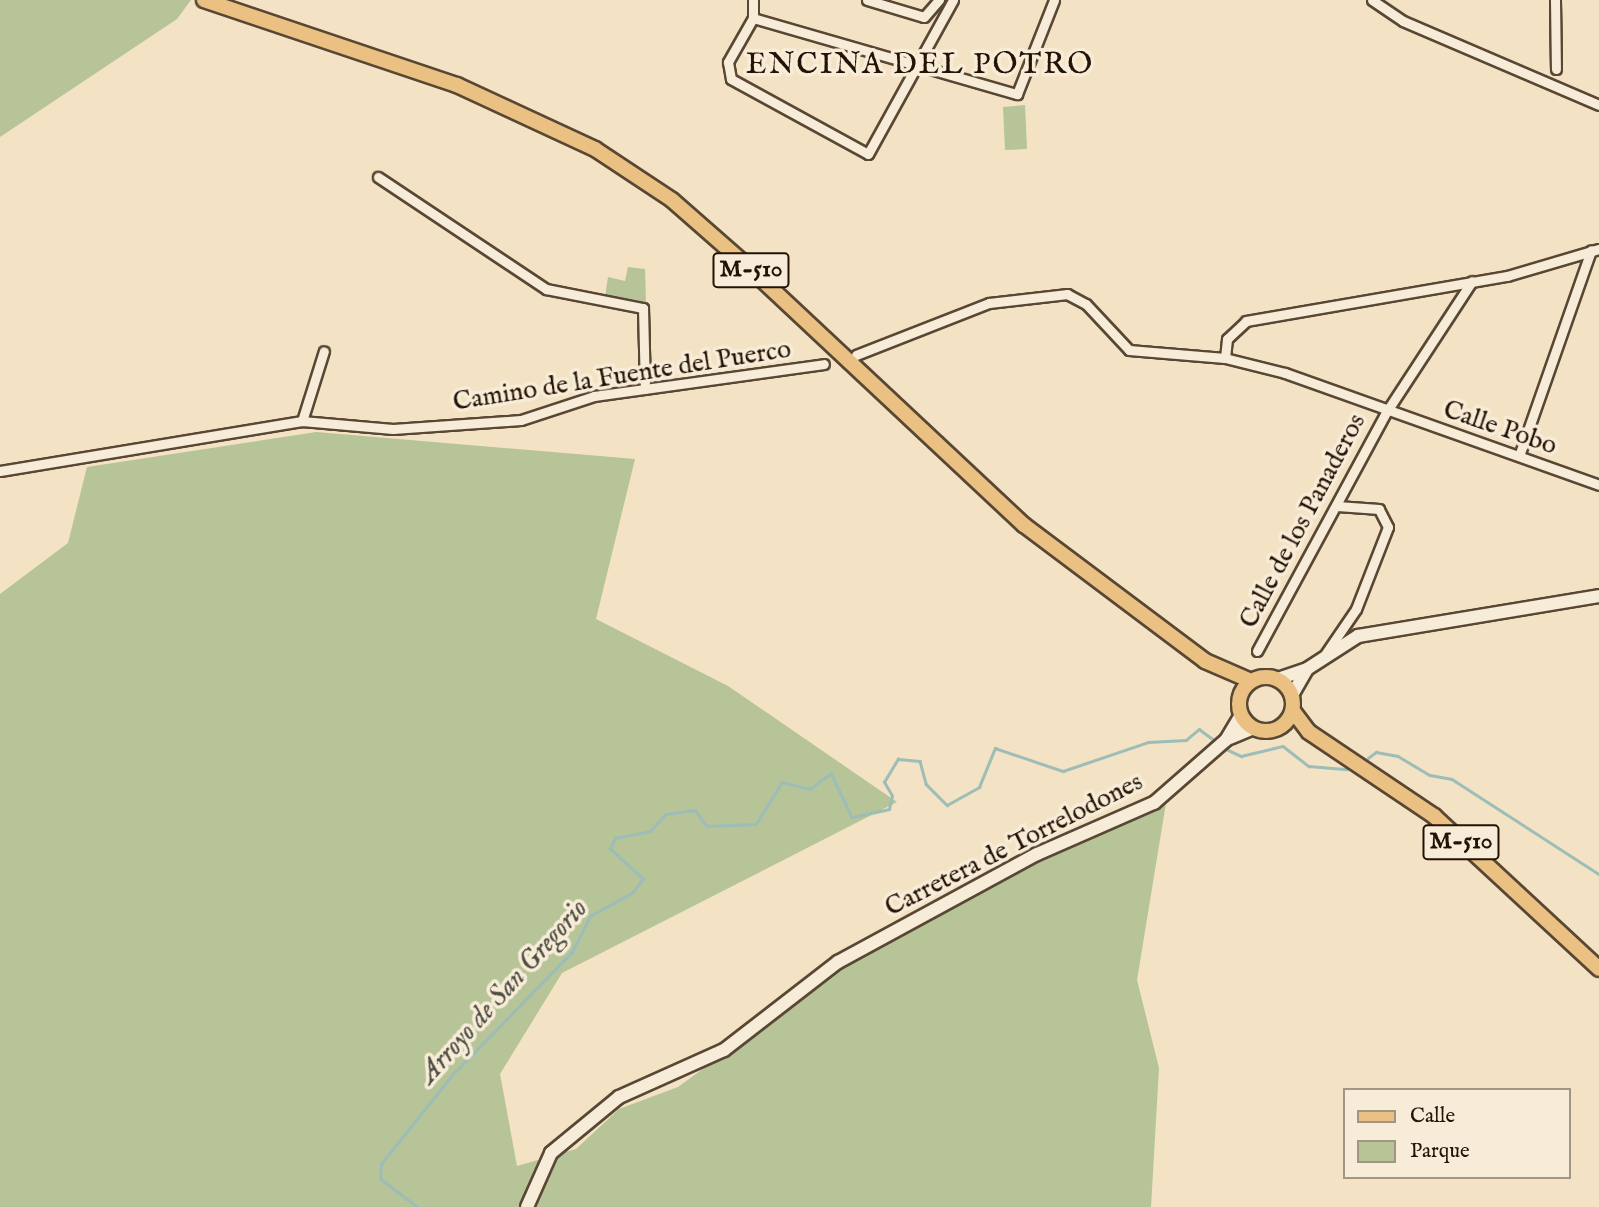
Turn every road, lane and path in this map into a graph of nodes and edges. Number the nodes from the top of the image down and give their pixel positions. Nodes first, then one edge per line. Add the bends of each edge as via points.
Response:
1 (204, 0) edge
2 (753, 0) edge
3 (867, 0) edge
4 (939, 0) edge
5 (953, 0) edge
6 (1054, 0) edge
7 (1371, 0) edge
8 (1555, 0) edge
9 (753, 18) junction
10 (918, 65) junction
11 (1556, 69) dead end
12 (1599, 105) edge
13 (378, 177) dead end
14 (1595, 249) edge
15 (1472, 281) junction
16 (324, 351) dead end
17 (856, 355) dead end
18 (1225, 358) junction
19 (824, 364) dead end
20 (645, 388) junction
21 (1387, 411) junction
22 (302, 421) junction
23 (1519, 456) junction
24 (0, 471) edge
25 (1599, 485) edge
26 (1337, 506) junction
27 (1599, 596) edge
28 (1256, 651) dead end
29 (1326, 653) junction
30 (1307, 669) junction
31 (1219, 670) junction
32 (1278, 680) junction
33 (1251, 681) junction
34 (1292, 695) junction
35 (1240, 697) junction
36 (1293, 711) junction
37 (1241, 715) junction
38 (1283, 725) junction
39 (1253, 728) junction
40 (1309, 732) junction
41 (1226, 740) junction
42 (1599, 969) edge
43 (527, 1207) edge

1 - 31 main road, M-510 via 457,85 596,149 672,200 745,264 1024,525
2 - 9 street
3 - 4 street via 924,17
5 - 10 street
6 - 10 street via 1017,94
7 - 12 street via 1403,20
8 - 11 street
9 - 10 street
9 - 10 street via 727,62 732,79 868,154
13 - 20 street via 545,289 643,308
14 - 15 street
14 - 23 street
15 - 18 street via 1246,321 1227,339
15 - 21 street, Calle de los Panaderos
16 - 22 street
17 - 18 street, Calle Pobo via 989,303 1067,294 1086,304 1129,350
18 - 21 street, Calle Pobo
19 - 20 street, Camino de la Fuente del Puerco
20 - 22 street, Camino de la Fuente del Puerco via 476,425 393,429
21 - 23 street, Calle Pobo
21 - 26 street, Calle de los Panaderos
22 - 24 street, Camino de la Fuente del Puerco
23 - 25 street, Calle Pobo
26 - 28 street, Calle de los Panaderos
26 - 29 street via 1380,509 1388,527 1356,609
27 - 29 main road via 1391,628
29 - 30 main road
30 - 32 main road
30 - 34 main road
31 - 33 main road, M-510
31 - 35 main road, M-510
32 - 33 main road, M-510
32 - 34 main road
33 - 35 main road
34 - 36 main road
35 - 37 main road
36 - 38 main road
36 - 40 main road, M-510
37 - 39 main road
37 - 41 main road, Carretera de Torrelodones
38 - 39 main road, M-510
38 - 40 main road, M-510
39 - 41 main road, Carretera de Torrelodones
40 - 42 main road, M-510 via 1434,816
41 - 43 main road, Carretera de Torrelodones via 1154,803 1037,853 849,956 724,1051 619,1097 551,1153

